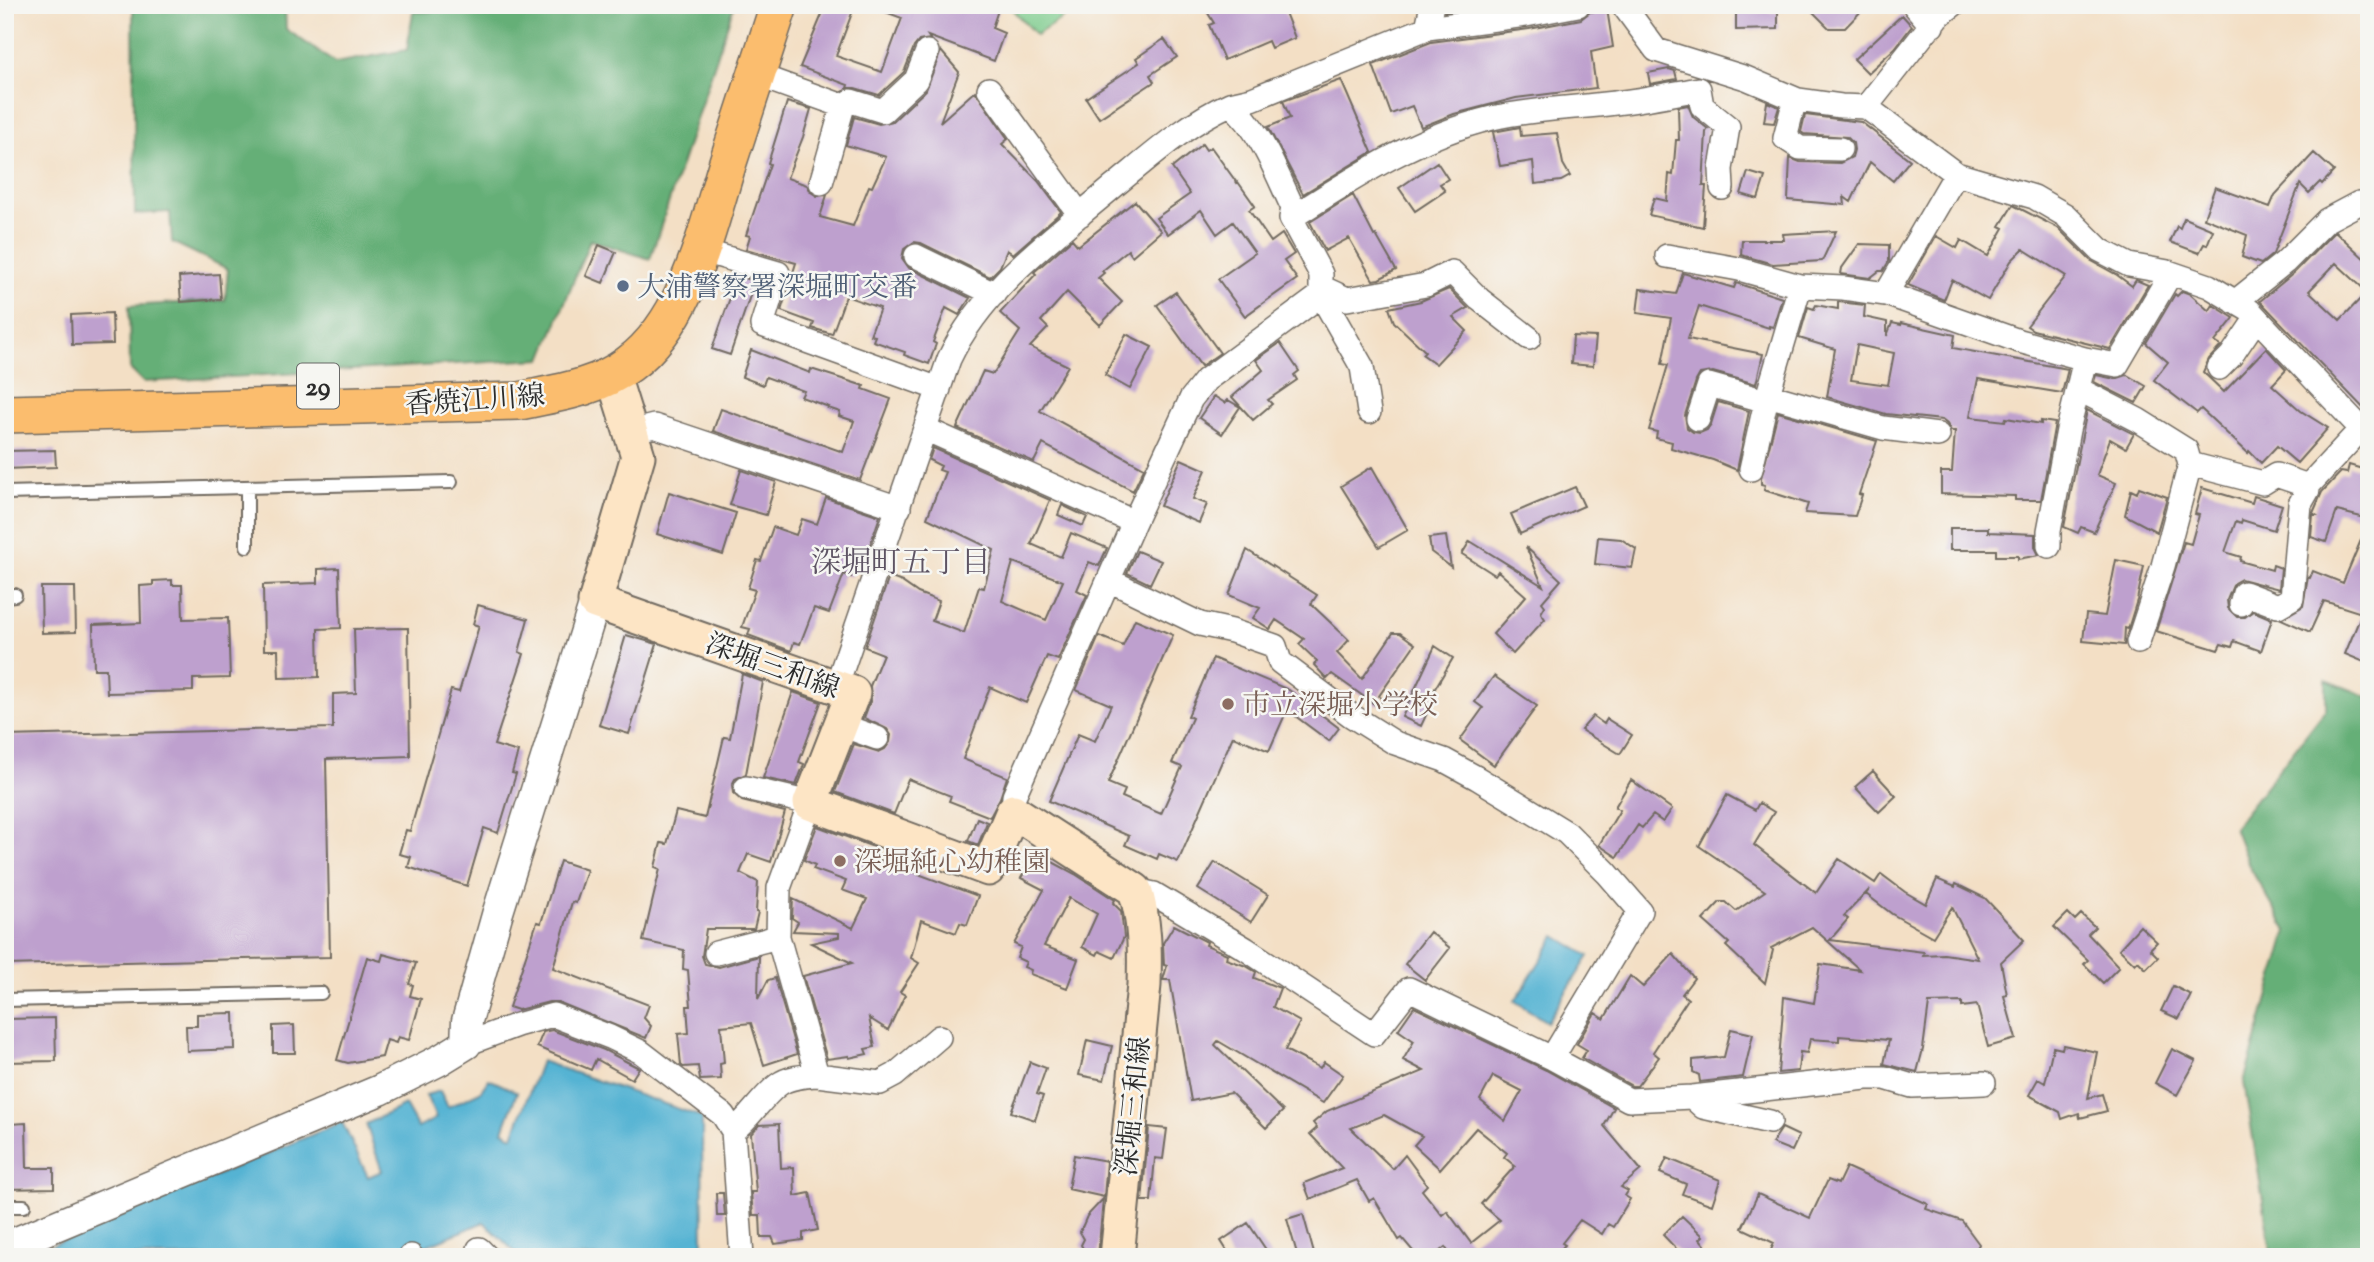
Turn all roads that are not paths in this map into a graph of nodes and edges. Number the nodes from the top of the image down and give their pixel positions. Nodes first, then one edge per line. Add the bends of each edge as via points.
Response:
1 (757, 5) edge
2 (779, 5) edge
3 (1578, 5) edge
4 (1623, 5) edge
5 (1914, 5) edge
6 (1953, 5) edge
7 (1430, 16) edge
8 (1932, 26) junction
9 (927, 52) dead end
10 (764, 77) junction
11 (989, 89) dead end
12 (1795, 99) junction
13 (1230, 104) junction
14 (844, 106) junction
15 (1866, 107) junction
16 (1840, 149) dead end
17 (1956, 174) junction
18 (821, 183) dead end
19 (1722, 188) dead end
20 (2359, 203) dead end
21 (1080, 215) junction
22 (1291, 218) junction
23 (700, 250) junction
24 (916, 256) dead end
25 (1667, 256) dead end
26 (2171, 273) junction
27 (1800, 286) junction
28 (1321, 291) junction
29 (994, 294) junction
30 (1886, 294) junction
31 (2235, 302) junction
32 (2256, 318) junction
33 (1529, 338) dead end
34 (2085, 359) junction
35 (2219, 368) dead end
36 (613, 376) junction
37 (939, 389) junction
38 (2078, 389) junction
39 (5, 393) edge
40 (1767, 398) junction
41 (1369, 412) dead end
42 (5, 414) edge
43 (1698, 419) dead end
44 (642, 429) junction
45 (925, 429) junction
46 (2365, 433) edge
47 (1938, 435) dead end
48 (2190, 464) junction
49 (1751, 469) dead end
50 (451, 482) dead end
51 (2308, 486) junction
52 (247, 487) junction
53 (5, 493) edge
54 (899, 508) junction
55 (1134, 522) junction
56 (247, 546) dead end
57 (2049, 546) dead end
58 (1108, 580) junction
59 (2241, 604) dead end
60 (611, 607) junction
61 (2138, 642) dead end
62 (836, 687) junction
63 (841, 725) junction
64 (877, 737) dead end
65 (747, 788) dead end
66 (810, 803) junction
67 (1013, 811) junction
68 (1135, 890) junction
69 (778, 937) junction
70 (716, 953) dead end
71 (321, 993) dead end
72 (5, 1000) edge
73 (939, 1037) dead end
74 (476, 1040) junction
75 (1552, 1058) junction
76 (817, 1074) junction
77 (1984, 1083) dead end
78 (1692, 1097) junction
79 (1770, 1122) dead end
80 (733, 1131) junction
81 (5, 1206) edge
82 (24, 1206) dead end
83 (5, 1247) edge
84 (742, 1257) edge
85 (1116, 1257) edge

1 - 39 main road, 香焼江川線 / 29 via 672,263 642,323 611,353 566,370 517,380
2 - 10 main road, 香焼江川線 / 29
3 - 7 street via 1526,15
4 - 12 street via 1657,50
5 - 8 street
6 - 8 street
7 - 13 street via 1252,99
8 - 15 street
9 - 14 street via 916,80 883,111 851,101
10 - 14 street
10 - 23 main road, 香焼江川線 / 29
11 - 21 street
12 - 15 street
12 - 16 street via 1785,138 1800,148
13 - 21 street via 1208,113
13 - 22 street via 1244,115 1267,155 1293,208
14 - 18 street
15 - 17 street
17 - 26 street via 2034,197 2065,215 2100,250 2129,265
17 - 30 street
19 - 22 street via 1728,127 1702,106 1699,89 1493,118 1450,130 1369,168
20 - 31 street via 2327,220
21 - 29 street
22 - 28 street via 1321,274
23 - 36 main road, 香焼江川線 / 29 via 663,331
23 - 37 street via 778,273 762,325
24 - 29 street
25 - 27 street
26 - 31 street via 2209,286
26 - 34 street via 2118,365
27 - 30 street
27 - 40 street
28 - 33 street via 1347,299 1426,285 1452,272
28 - 41 street via 1362,367
28 - 55 street via 1206,380 1191,400
29 - 37 street via 962,332
30 - 34 street
31 - 32 street
32 - 35 street
32 - 46 street
34 - 38 street
36 - 42 main road, 香焼江川線 / 29 via 519,401
36 - 44 main road
37 - 45 street
38 - 48 street via 2186,450
38 - 57 street
40 - 43 street via 1709,385
40 - 47 street via 1883,428
40 - 49 street
44 - 54 street via 684,435
44 - 60 main road
45 - 54 street
45 - 55 street
46 - 51 street
48 - 51 street via 2263,483 2276,475
48 - 61 street
50 - 52 lane
51 - 59 street via 2300,504 2292,598 2278,606 2244,593
52 - 53 lane
52 - 56 lane
54 - 62 street
55 - 58 street
58 - 67 street via 1014,796
58 - 75 street via 1200,624 1275,646 1280,662 1352,716 1395,743 1444,761 1517,801 1567,833 1607,873 1640,911
60 - 62 main road, 深堀三和線
60 - 74 street via 497,915 467,1021
62 - 63 main road, 深堀三和線 via 853,693
63 - 64 street
63 - 66 main road, 深堀三和線
65 - 66 street
66 - 67 main road via 988,869
66 - 69 street via 779,888
67 - 68 main road
68 - 75 street via 1154,894 1246,948 1374,1034 1409,989
68 - 85 main road, 深堀三和線 via 1143,929 1144,985
69 - 70 street
69 - 76 street
71 - 72 lane
73 - 76 street via 880,1083
74 - 80 street via 553,1015 641,1052 715,1108
74 - 83 street via 380,1090
75 - 78 street via 1629,1100
76 - 80 street via 778,1085
77 - 78 street via 1912,1086 1866,1078
78 - 79 street via 1703,1107
80 - 84 street
81 - 82 lane

